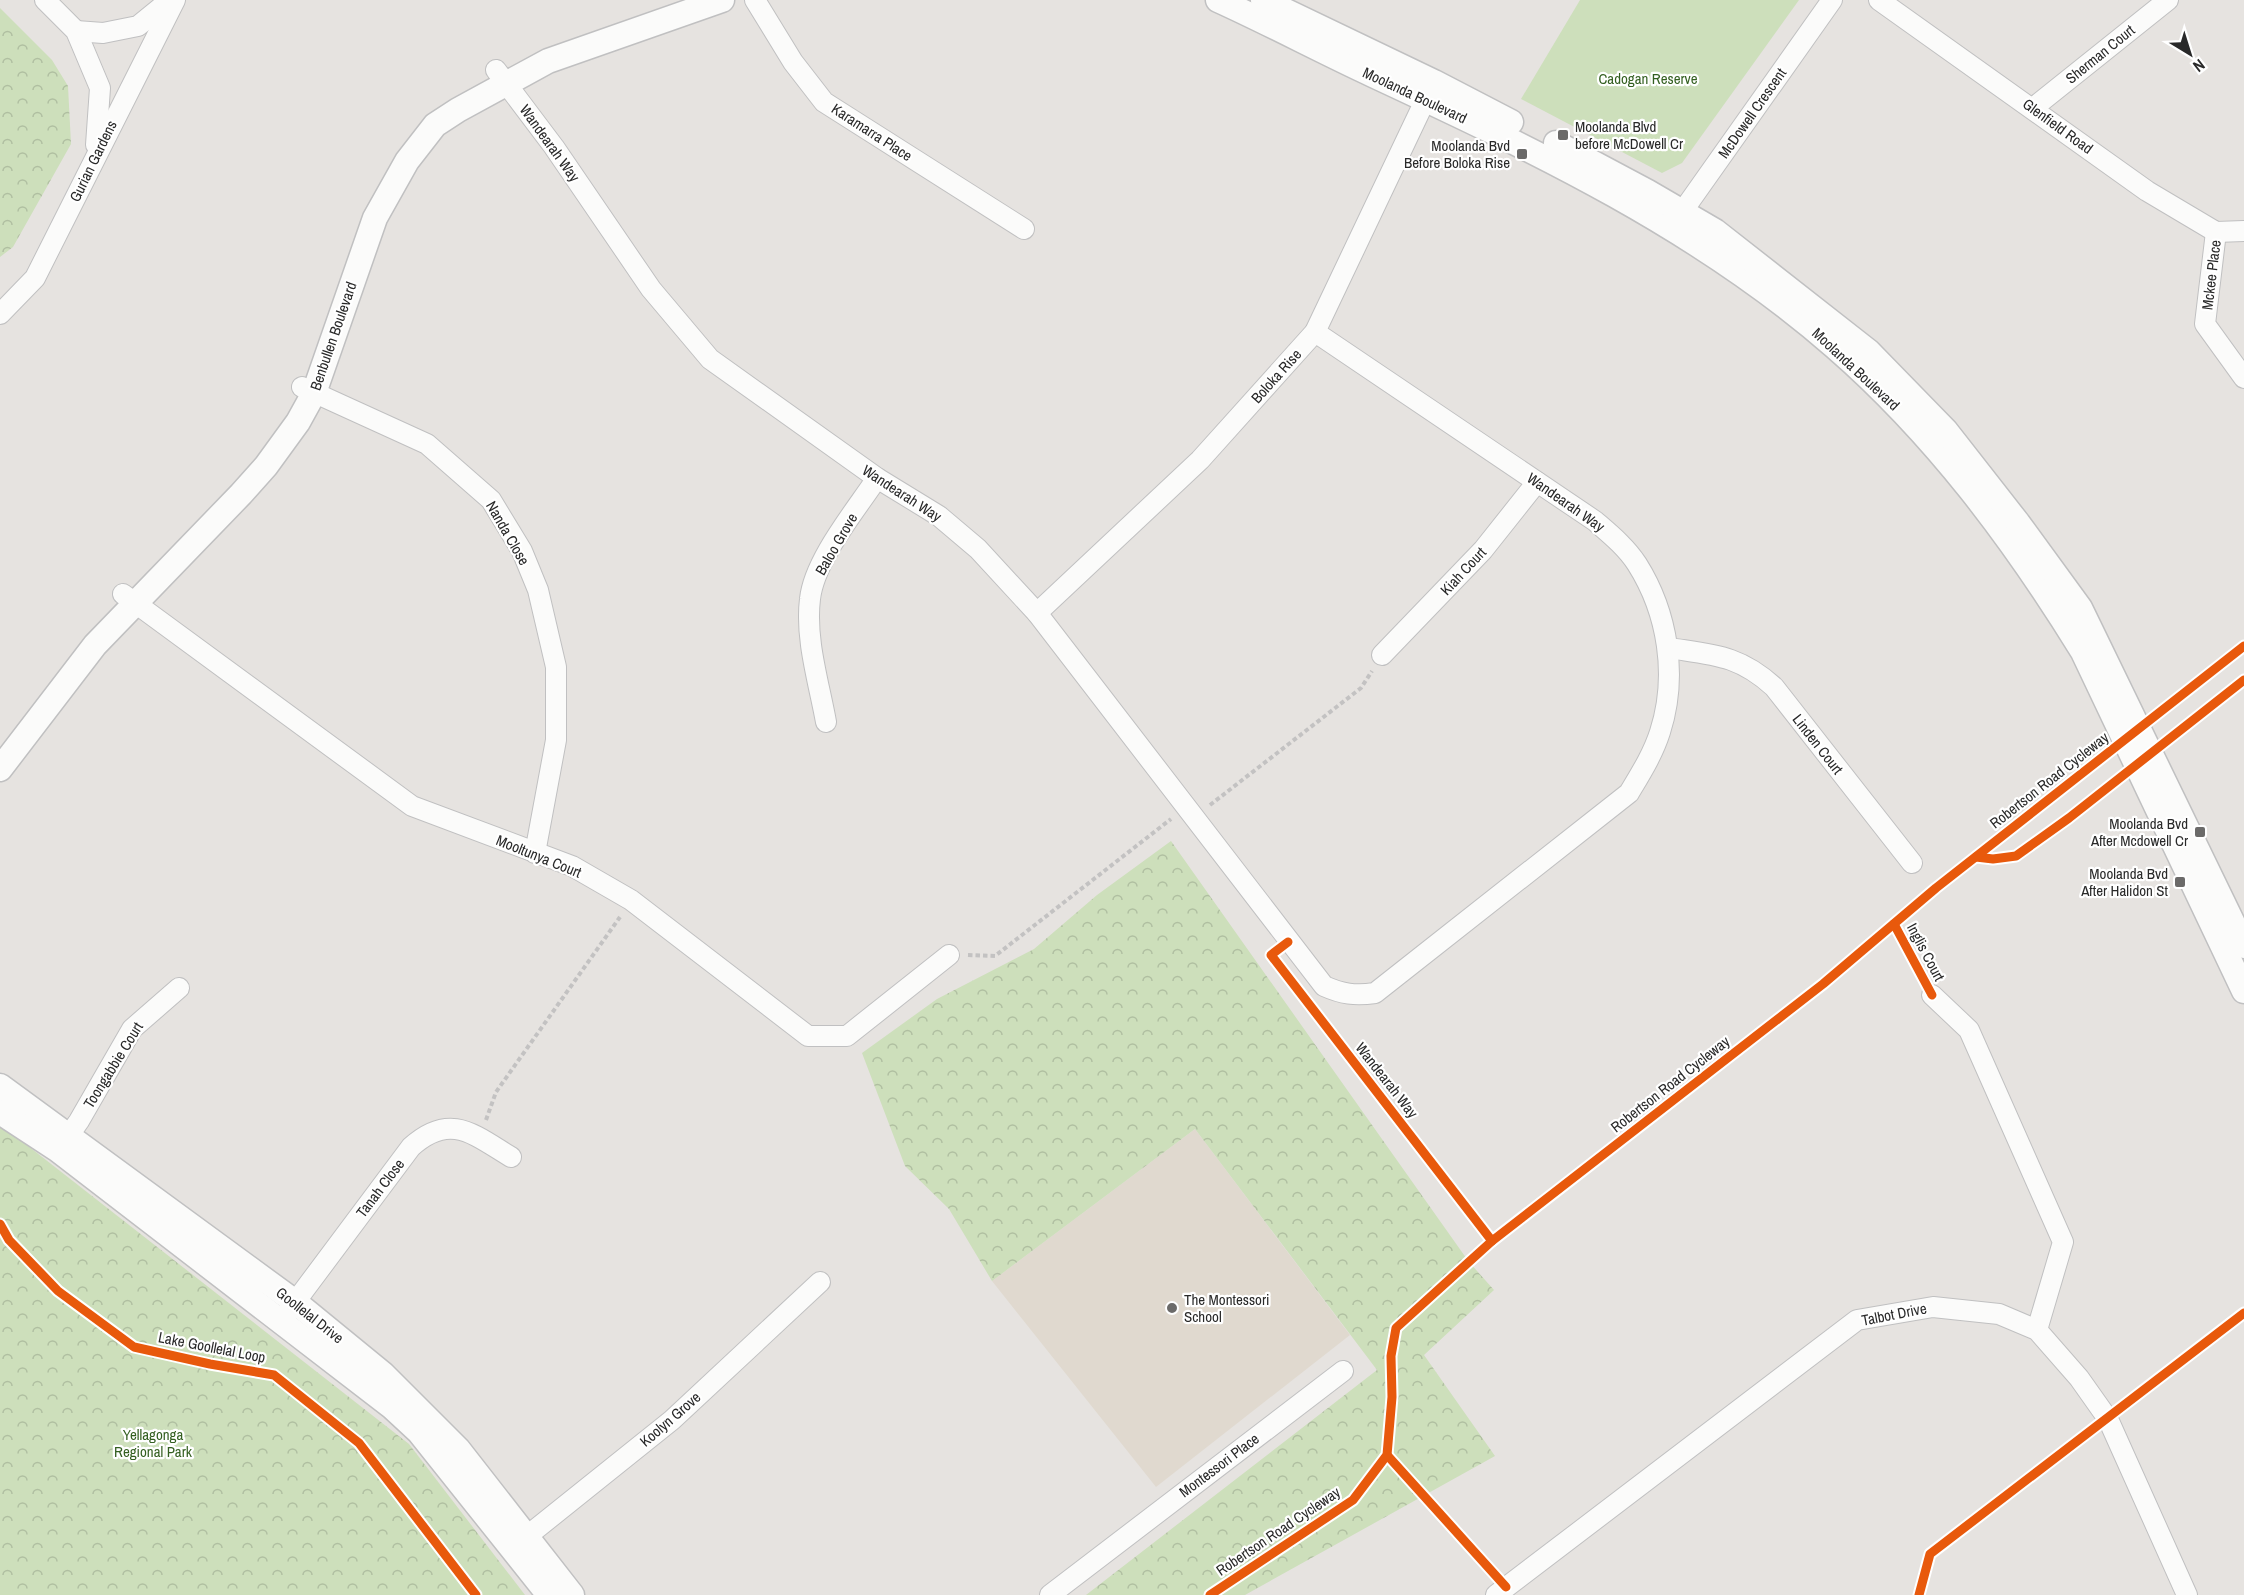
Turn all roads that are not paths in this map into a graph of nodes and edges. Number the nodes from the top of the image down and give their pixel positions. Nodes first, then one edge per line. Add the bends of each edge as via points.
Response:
1 (45, 0) edge
2 (170, 0) edge
3 (175, 0) edge
4 (677, 0) edge
5 (722, 0) edge
6 (755, 0) edge
7 (1218, 0) edge
8 (1263, 0) edge
9 (1832, 0) edge
10 (1879, 0) edge
11 (2168, 0) edge
12 (75, 32) junction
13 (501, 76) junction
14 (1430, 91) junction
15 (2033, 108) junction
16 (95, 156) junction
17 (1677, 219) junction
18 (1024, 229) dead end
19 (2244, 231) edge
20 (2216, 232) junction
21 (0, 314) edge
22 (1316, 332) junction
23 (2244, 378) edge
24 (308, 390) junction
25 (877, 477) junction
26 (1537, 482) junction
27 (129, 598) junction
28 (1037, 613) junction
29 (1669, 648) junction
30 (1382, 655) road end
31 (826, 722) dead end
32 (0, 747) edge
33 (0, 770) edge
34 (535, 853) junction
35 (1911, 863) dead end
36 (2244, 946) edge
37 (949, 955) road end
38 (179, 988) dead end
39 (2244, 991) edge
40 (1932, 995) dead end
41 (0, 1086) edge
42 (0, 1112) edge
43 (63, 1143) junction
44 (511, 1157) dead end
45 (820, 1282) dead end
46 (288, 1312) junction
47 (2037, 1330) junction
48 (1343, 1371) dead end
49 (519, 1542) junction
50 (549, 1595) edge
51 (572, 1595) edge
52 (1050, 1595) edge
53 (1496, 1595) edge
54 (2187, 1595) edge

1 - 12 street
2 - 12 street via 138,26 103,33
3 - 16 street, Gurian Gardens
4 - 13 street, Benbullen Boulevard via 553,44
5 - 13 street, Benbullen Boulevard
6 - 18 street, Karamarra Place via 793,62 824,102
7 - 14 street, Moolanda Boulevard
8 - 14 street, Moolanda Boulevard
9 - 17 street, McDowell Crescent
10 - 15 street, Glenfield Road
11 - 15 street, Sherman Court
12 - 16 street via 100,88
13 - 24 street, Benbullen Boulevard via 438,106 413,127 393,153 359,216
13 - 25 street, Wandearah Way via 651,288 710,358
14 - 17 street, Moolanda Boulevard via 1541,154
14 - 22 street, Boloka Rise
15 - 20 street, Glenfield Road via 2147,191
16 - 21 street, Gurian Gardens via 35,278
17 - 36 street, Moolanda Boulevard via 1715,231 1868,351 1910,392 1978,470 2080,608
17 - 39 street, Moolanda Boulevard via 1838,349 1937,448 2015,548 2083,652
19 - 20 street
20 - 23 street, Mckee Place via 2205,324
22 - 26 street, Wandearah Way
22 - 28 street, Boloka Rise via 1200,460
24 - 27 street, Benbullen Boulevard via 251,464
24 - 34 street, Nanda Close via 427,444 491,500 522,551 538,590 556,667 556,740
25 - 28 street, Wandearah Way via 939,516 978,549
25 - 31 street, Baloo Grove via 832,547 810,597 810,637
26 - 29 street, Wandearah Way via 1619,541 1637,564 1653,597
26 - 30 street, Kiah Court via 1483,550
27 - 32 street, Benbullen Boulevard via 75,646
27 - 33 street, Benbullen Boulevard
27 - 34 street, Mooltunya Court via 412,806
28 - 29 street, Wandearah Way via 1324,986 1339,993 1359,995 1375,993 1629,793 1660,731 1669,676
29 - 35 street, Linden Court via 1730,658 1755,669 1774,687
34 - 37 street, Mooltunya Court via 572,866 631,900 808,1036 847,1035
38 - 43 street, Toongabbie Court via 132,1029
40 - 47 street, Inglis Court via 1969,1030 2063,1242
41 - 43 street, Goollelal Drive
42 - 43 street, Goollelal Drive
43 - 46 street, Goollelal Drive
44 - 46 street, Tanah Close via 480,1138 444,1127 426,1133 411,1147
45 - 49 street, Koolyn Grove via 672,1420
46 - 49 street, Goollelal Drive via 383,1374 427,1414 458,1449
47 - 53 street, Talbot Drive via 1999,1314 1933,1307 1857,1320
47 - 54 street, Talbot Drive via 2108,1419
48 - 52 street, Montessori Place
49 - 50 street, Goollelal Drive
49 - 51 street, Goollelal Drive

